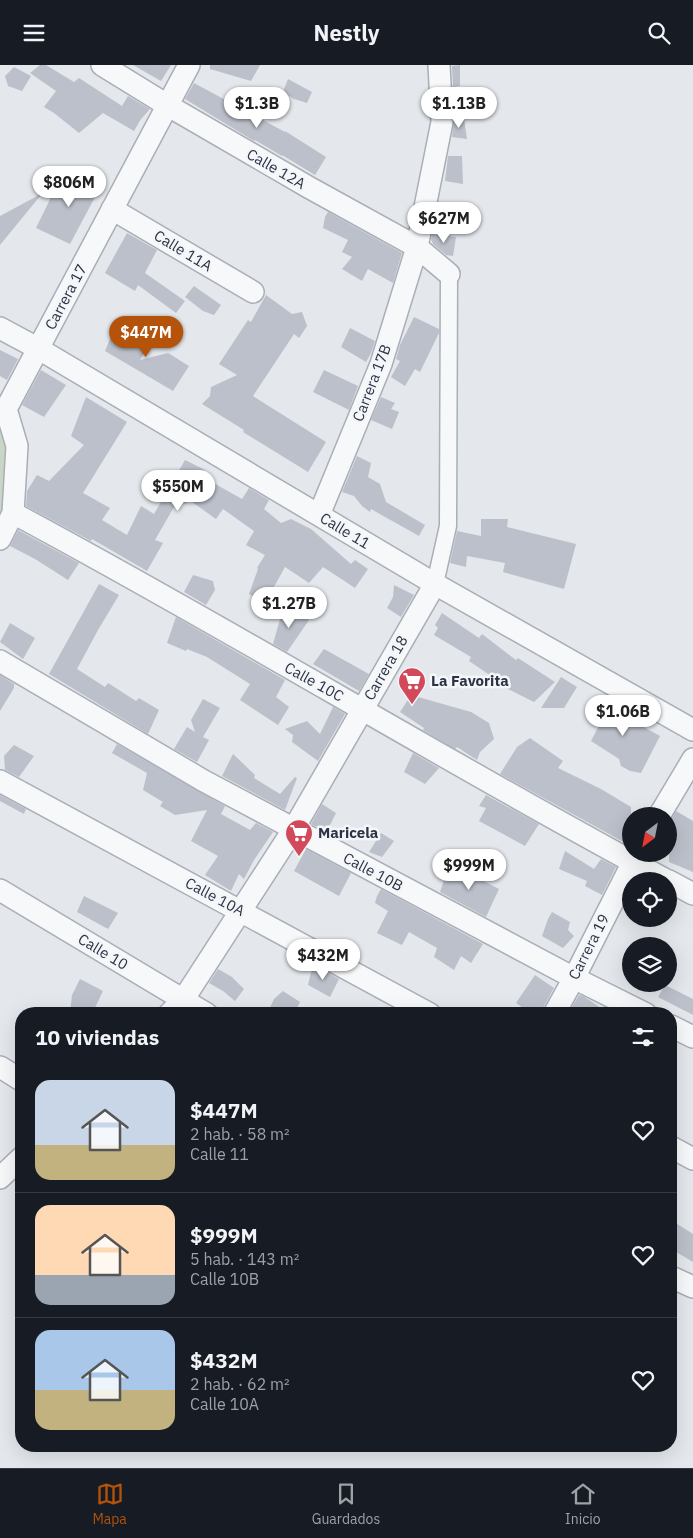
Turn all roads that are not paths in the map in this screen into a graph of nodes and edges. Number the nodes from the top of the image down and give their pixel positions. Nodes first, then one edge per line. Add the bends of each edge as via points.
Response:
1 (102, 65) edge
2 (189, 65) edge
3 (438, 65) edge
4 (167, 105) junction
5 (112, 209) junction
6 (417, 247) junction
7 (449, 274) joint
8 (253, 292) dead end
9 (0, 328) edge
10 (39, 349) junction
11 (3, 407) edge
12 (13, 513) junction
13 (320, 515) junction
14 (0, 539) edge
15 (435, 584) junction
16 (0, 661) edge
17 (362, 709) junction
18 (693, 730) edge
19 (693, 759) edge
20 (0, 781) edge
21 (664, 807) edge
22 (293, 830) junction
23 (622, 851) edge
24 (632, 863) edge
25 (642, 863) edge
26 (656, 872) edge
27 (677, 885) edge
28 (0, 890) edge
29 (693, 894) edge
30 (241, 911) junction
31 (574, 978) junction
32 (176, 1007) edge
33 (417, 1007) edge
34 (558, 1007) edge
35 (632, 1007) edge
36 (677, 1029) edge
37 (693, 1037) edge
38 (0, 1067) edge
39 (15, 1076) edge
40 (677, 1150) edge
41 (693, 1159) edge
42 (15, 1164) edge
43 (0, 1179) edge
44 (677, 1280) edge
45 (693, 1287) edge

1 - 4 street, Calle 12A
2 - 4 street, Carrera 17
3 - 6 street via 442,122
4 - 5 street, Carrera 17
4 - 6 street, Calle 12A
5 - 8 street, Calle 11A
5 - 10 street, Carrera 17
6 - 7 street, Calle 12A
6 - 13 street, Carrera 17B via 381,364
7 - 15 street, Carrera 18 via 448,526
9 - 10 street, Calle 11
10 - 11 street, Carrera 17
10 - 13 street, Calle 11
11 - 12 street, Carrera 17 via 18,446
12 - 14 street, Carrera 17
12 - 17 street, Calle 10C via 104,561
13 - 15 street, Calle 11
15 - 17 street, Carrera 18
15 - 18 street, Calle 11
16 - 22 street, Calle 10B
17 - 22 street, Carrera 18
17 - 23 street, Calle 10C
19 - 21 street
20 - 30 street, Calle 10A
22 - 30 street, Carrera 18
22 - 31 street, Calle 10B
24 - 31 street, Carrera 19
25 - 26 street, Calle 10C
27 - 29 street, Calle 10C
28 - 32 street, Calle 10
30 - 32 street, Carrera 18
30 - 33 street, Calle 10A
31 - 34 street, Carrera 19
31 - 35 street, Calle 10B
36 - 37 street
38 - 39 street
40 - 41 street
42 - 43 street
44 - 45 street

